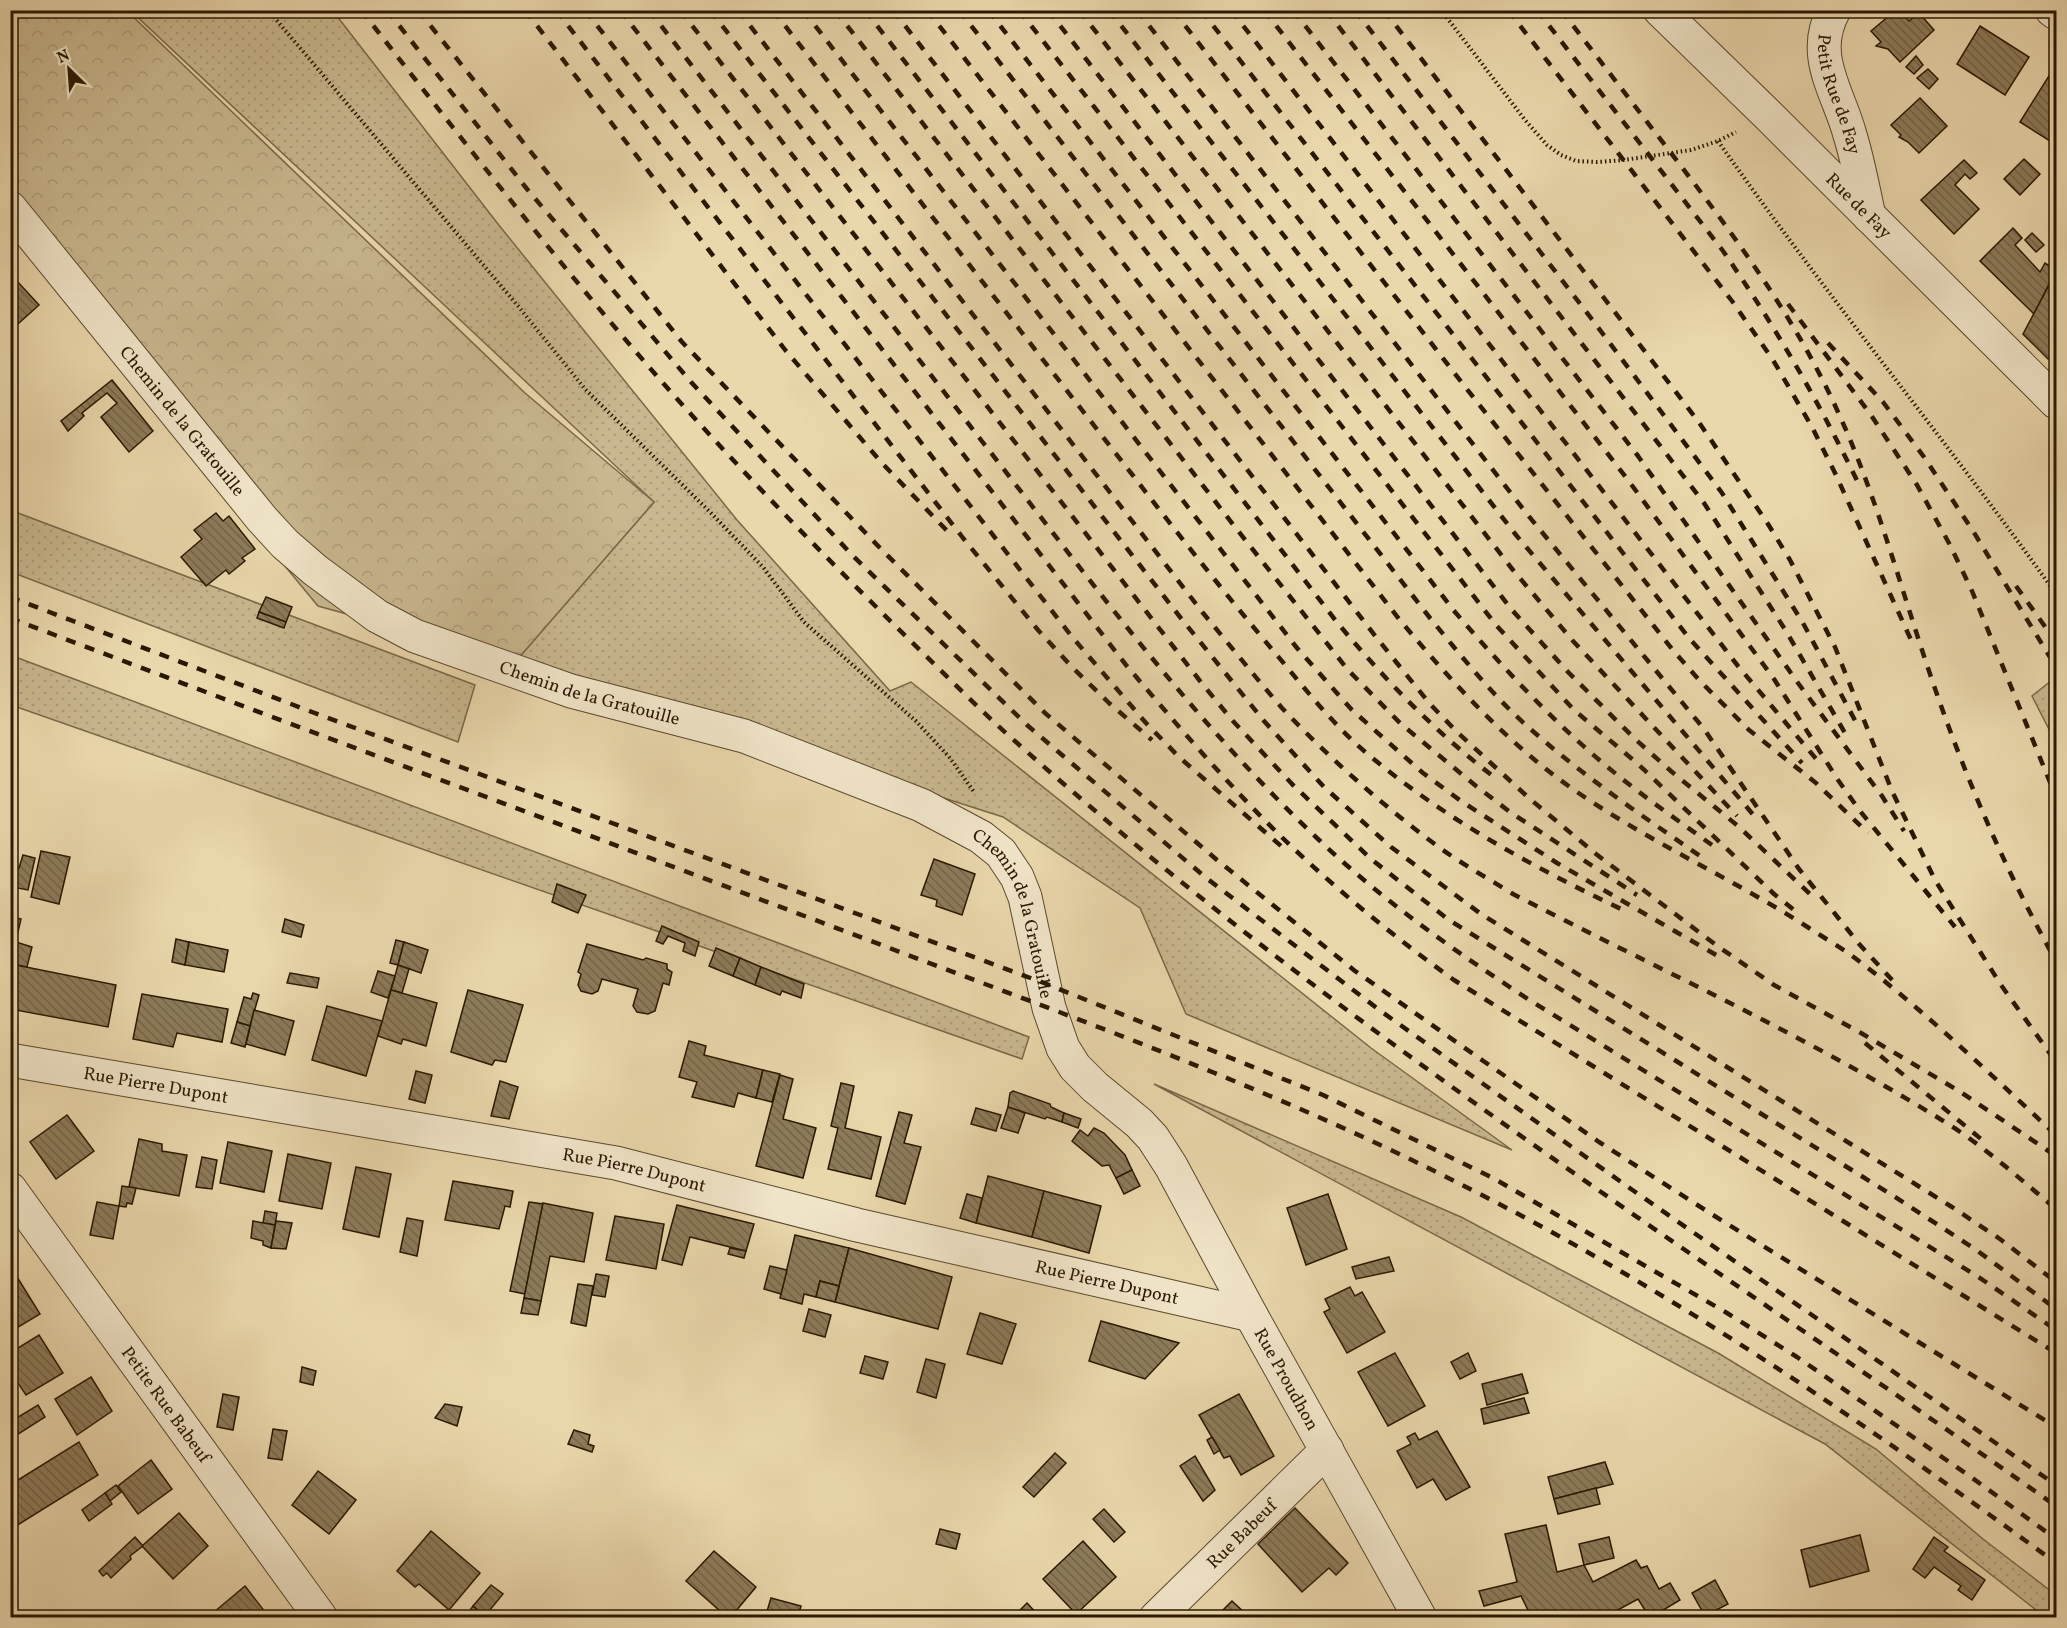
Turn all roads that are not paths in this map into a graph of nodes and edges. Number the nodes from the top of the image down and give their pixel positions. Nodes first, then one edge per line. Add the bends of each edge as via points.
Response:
1 (1660, 10) edge
2 (1834, 10) edge
3 (2052, 10) edge
4 (2056, 13) edge
5 (10, 208) edge
6 (1869, 216) junction
7 (2056, 402) edge
8 (10, 1060) edge
9 (1153, 1138) joint
10 (10, 1189) edge
11 (1251, 1315) junction
12 (1327, 1450) junction
13 (321, 1617) edge
14 (1156, 1617) edge
15 (1420, 1617) edge

1 - 6 street, Rue de Fay
2 - 6 street, Petit Rue de Fay via 1823,40 1824,58 1850,134
3 - 4 street
5 - 9 street, Chemin de la Gratouille via 262,519 315,570 377,616 424,640 571,691 744,736 921,805 981,837 1001,853 1017,877 1032,924 1048,1008 1063,1048 1075,1067
6 - 7 street, Rue de Fay
8 - 11 street, Rue Pierre Dupont via 616,1163 857,1225
9 - 11 street, Rue Proudhon via 1198,1212
10 - 13 street, Petite Rue Babeuf
11 - 12 street, Rue Proudhon
12 - 14 street, Rue Babeuf
12 - 15 street, Rue Proudhon

